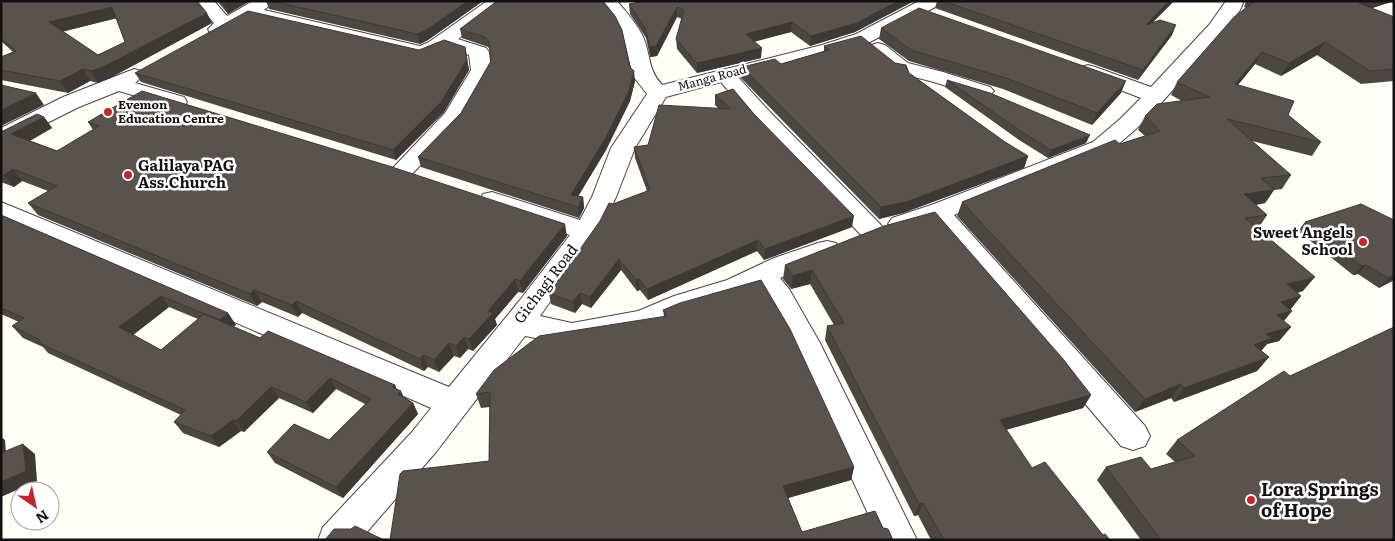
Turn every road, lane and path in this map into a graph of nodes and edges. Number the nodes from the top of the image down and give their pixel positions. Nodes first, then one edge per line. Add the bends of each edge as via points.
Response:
1 (204, 1) edge
2 (499, 1) edge
3 (1235, 1) edge
4 (618, 5) edge
5 (258, 6) edge
6 (930, 10) edge
7 (228, 24) junction
8 (202, 38) edge
9 (863, 38) junction
10 (442, 41) junction
11 (152, 65) edge
12 (1072, 66) edge
13 (901, 68) junction
14 (726, 74) junction
15 (118, 84) junction
16 (658, 93) junction
17 (36, 94) edge
18 (1155, 96) junction
19 (946, 99) edge
20 (1004, 99) edge
21 (71, 102) junction
22 (200, 110) edge
23 (1, 137) edge
24 (430, 180) edge
25 (476, 195) edge
26 (1, 210) edge
27 (937, 212) junction
28 (587, 231) junction
29 (872, 231) junction
30 (762, 276) junction
31 (517, 323) junction
32 (453, 403) junction
33 (1133, 436) dead end
34 (336, 540) edge
35 (899, 540) edge

1 - 7 street via 218,18
2 - 10 street
3 - 18 street via 1216,29
4 - 16 street via 634,39 643,76
5 - 7 street
5 - 10 street via 422,52
6 - 9 street, Manga Road
7 - 8 street
9 - 13 street
9 - 14 street, Manga Road via 828,50
10 - 24 street via 480,52 481,70 454,117 393,168
11 - 15 street
12 - 18 street
13 - 19 street
13 - 20 street
14 - 16 street, Manga Road
14 - 29 street via 761,116
15 - 21 street
15 - 22 street
16 - 28 street, Gichagi Road via 624,148
17 - 21 street
18 - 27 street via 1128,124 1096,137 1101,147 1034,162
21 - 23 street
25 - 28 street
26 - 32 street
27 - 29 street
27 - 33 street
28 - 31 street, Gichagi Road
29 - 30 street
30 - 31 street via 644,320 572,334
30 - 35 street via 779,296 805,343
31 - 32 street, Gichagi Road
32 - 34 street, Gichagi Road via 424,442

